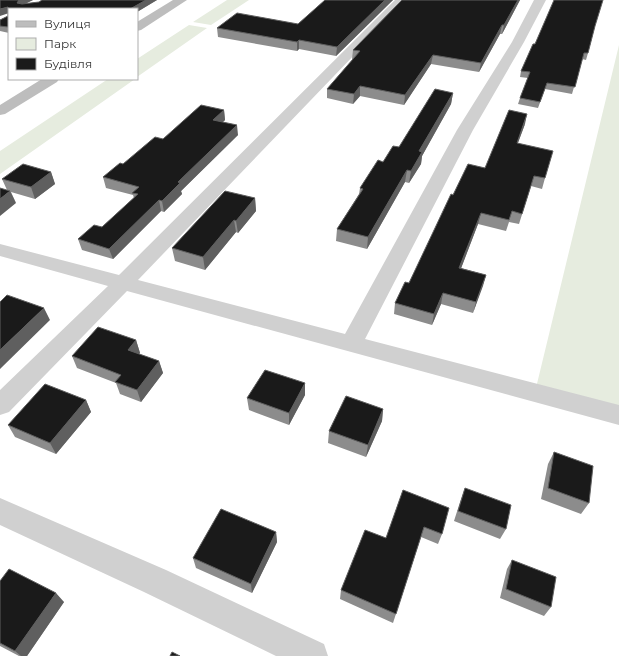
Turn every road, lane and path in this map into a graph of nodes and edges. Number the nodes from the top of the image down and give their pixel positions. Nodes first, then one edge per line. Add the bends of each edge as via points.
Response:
1 (181, 0) edge
2 (401, 0) edge
3 (540, 0) edge
4 (138, 26) edge
5 (50, 80) edge
6 (0, 111) edge
7 (0, 250) edge
8 (123, 283) junction
9 (351, 344) junction
10 (0, 406) edge
11 (619, 415) edge
12 (0, 511) edge
13 (312, 656) edge

1 - 4 street
2 - 8 street
3 - 9 street via 465,130
5 - 6 street
7 - 8 street
8 - 9 street
8 - 10 street
9 - 11 street
12 - 13 street

